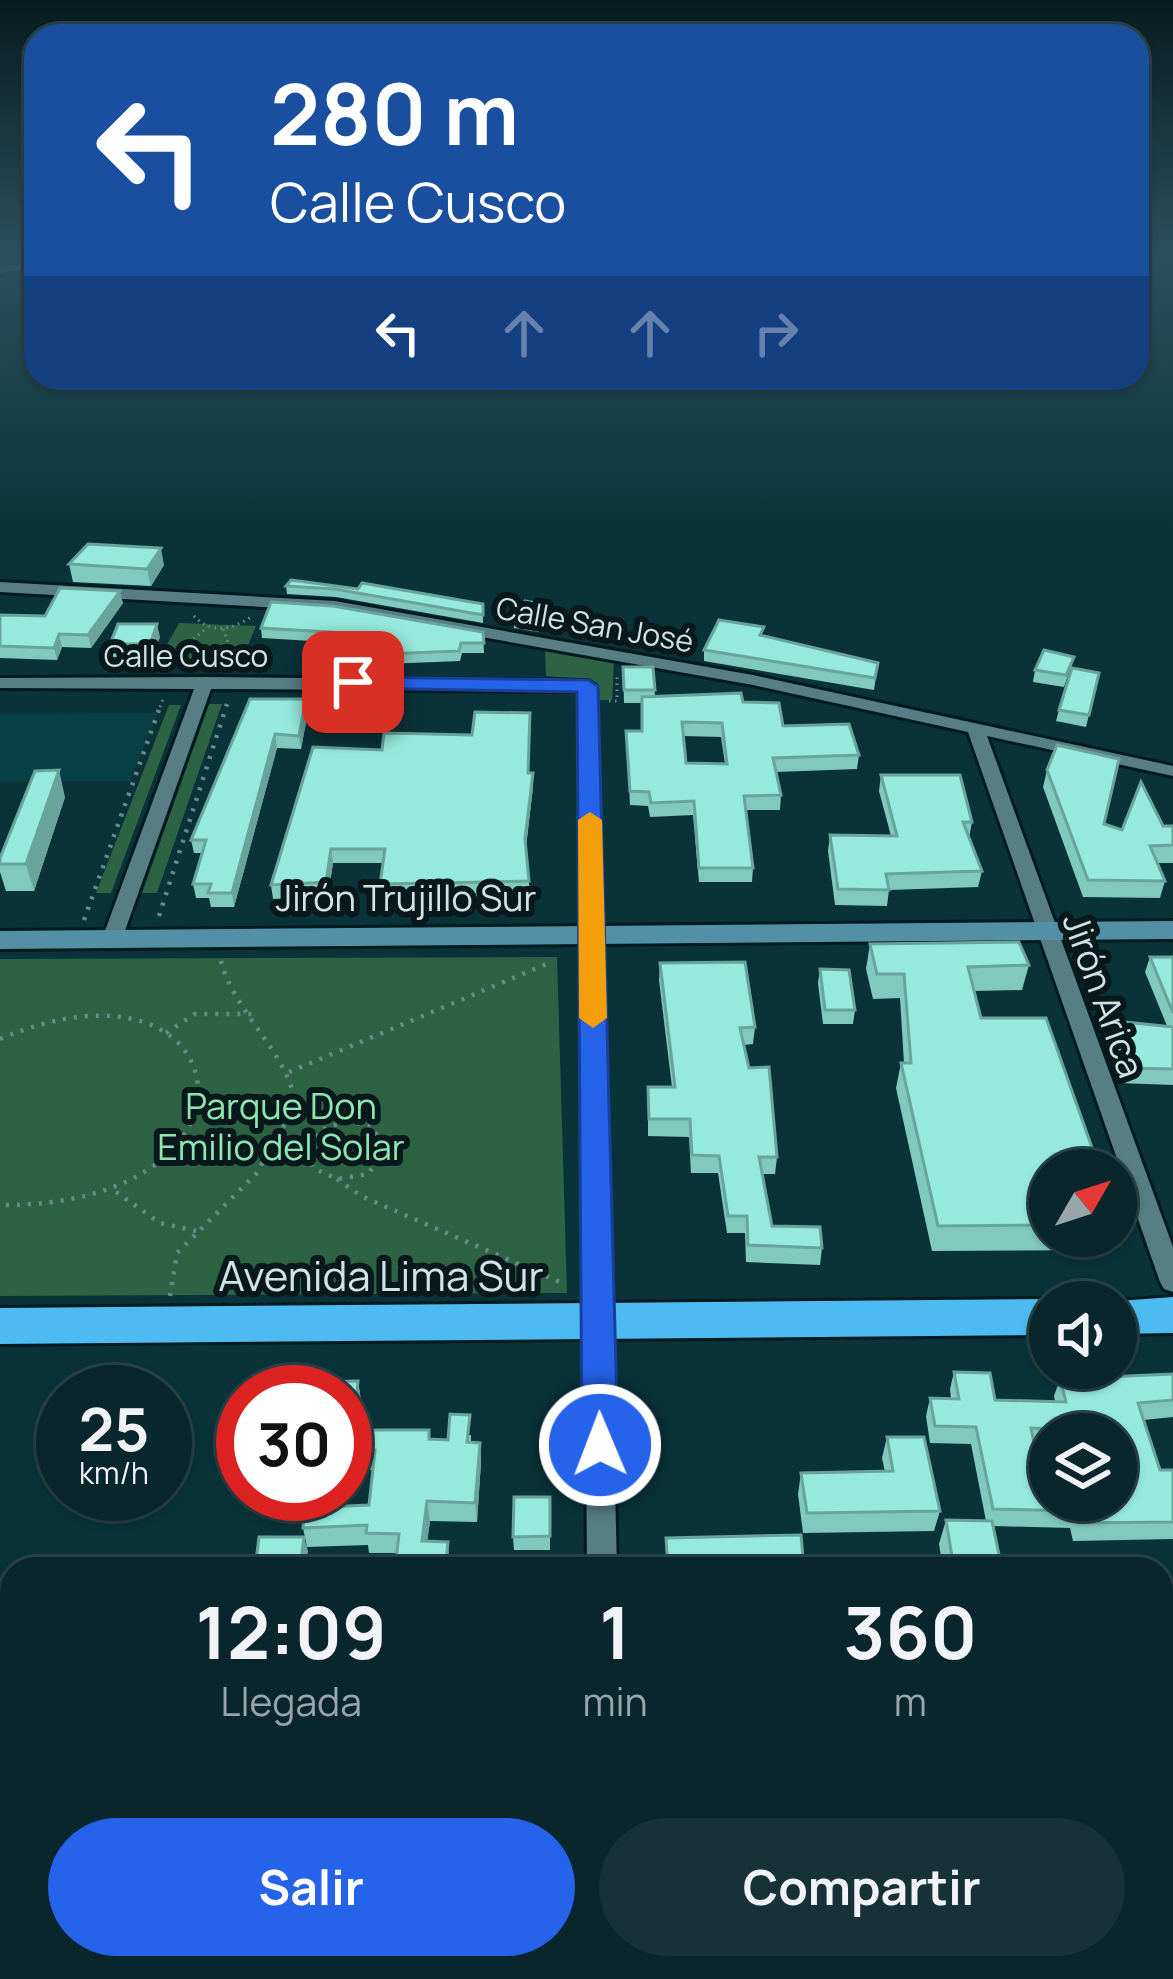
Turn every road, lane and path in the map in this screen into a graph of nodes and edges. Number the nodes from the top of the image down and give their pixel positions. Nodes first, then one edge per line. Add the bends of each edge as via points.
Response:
1 (0, 587) edge
2 (255, 608) dead end
3 (194, 615) dead end
4 (208, 628) junction
5 (223, 629) junction
6 (165, 674) junction
7 (236, 674) junction
8 (205, 682) junction
9 (0, 683) edge
10 (976, 729) junction
11 (1173, 771) edge
12 (1173, 930) edge
13 (1045, 931) junction
14 (592, 935) junction
15 (151, 938) junction
16 (224, 938) junction
17 (76, 939) junction
18 (112, 939) junction
19 (0, 940) edge
20 (549, 963) dead end
21 (253, 1014) junction
22 (166, 1034) junction
23 (0, 1039) edge
24 (289, 1072) junction
25 (350, 1105) dead end
26 (346, 1121) junction
27 (337, 1179) junction
28 (114, 1190) junction
29 (0, 1204) edge
30 (196, 1231) junction
31 (560, 1282) dead end
32 (1173, 1282) edge
33 (1137, 1316) edge
34 (1173, 1316) edge
35 (1029, 1317) edge
36 (598, 1321) junction
37 (163, 1324) junction
38 (2, 1331) edge
39 (602, 1557) edge

1 - 10 street, Calle San José via 334,607 753,680
2 - 5 path via 250,620
3 - 4 path
4 - 5 path
4 - 6 path
5 - 7 path
6 - 8 street, Calle Cusco
6 - 9 street, Calle Cusco
6 - 17 path
7 - 8 street, Calle Cusco
7 - 14 street, Calle Cusco via 588,686
7 - 15 path
8 - 18 street
10 - 11 street, Calle San José
10 - 13 street, Jirón Arica
12 - 13 street, Jirón Trujillo Sur
13 - 14 street, Jirón Trujillo Sur
13 - 32 street, Jirón Arica
14 - 16 street, Jirón Trujillo Sur
14 - 36 street
15 - 16 street, Jirón Trujillo Sur
15 - 18 street, Jirón Trujillo Sur
16 - 21 path via 222,971
17 - 18 street, Jirón Trujillo Sur
17 - 19 street, Jirón Trujillo Sur
20 - 24 path
21 - 22 path via 195,1014
21 - 24 path
22 - 23 path via 97,1015
22 - 28 path via 188,1053 197,1106 170,1152
24 - 30 path via 296,1105 274,1150
25 - 26 path
26 - 27 path via 322,1130 308,1148 313,1168
26 - 27 path via 371,1126 386,1149 368,1174
27 - 31 path
28 - 29 path via 38,1208
28 - 30 path via 160,1222
30 - 37 path via 177,1253
33 - 34 highway
35 - 36 highway, Avenida Lima Sur
36 - 37 highway, Avenida Lima Sur
36 - 39 street
37 - 38 highway, Avenida Lima Sur

